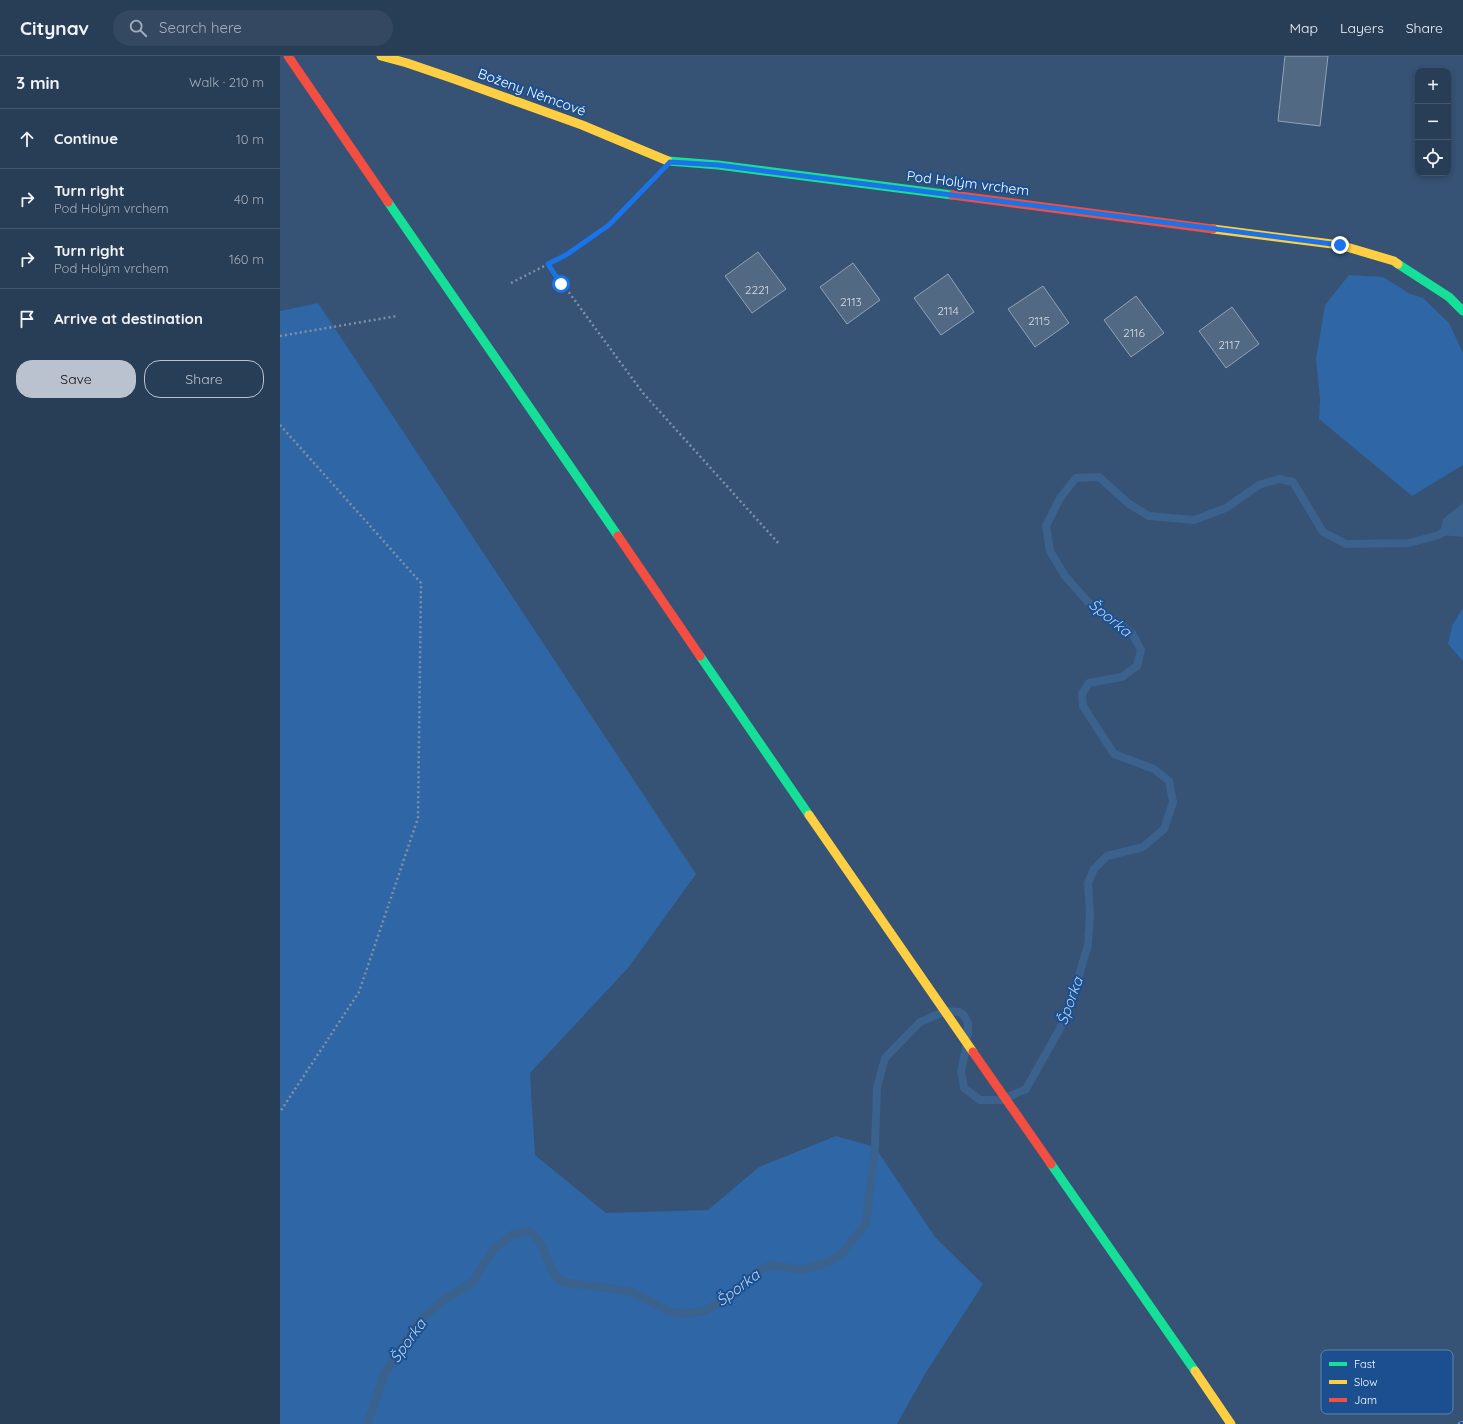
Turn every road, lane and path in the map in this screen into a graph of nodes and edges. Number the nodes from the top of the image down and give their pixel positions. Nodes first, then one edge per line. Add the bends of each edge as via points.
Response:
1 (288, 56) edge
2 (381, 56) edge
3 (670, 162) junction
4 (548, 264) junction
5 (511, 283) dead end
6 (1463, 311) edge
7 (397, 316) dead end
8 (280, 336) edge
9 (280, 425) edge
10 (780, 545) dead end
11 (280, 1112) edge
12 (1231, 1424) edge

1 - 12 main road via 1052,1168
2 - 3 main road, Boženy Němcové via 447,76 582,124
3 - 4 path via 609,225 566,255
3 - 6 main road, Pod Holým vrchem via 718,165 1340,245 1394,261 1449,297
4 - 5 path
4 - 10 path via 643,393
7 - 8 path
9 - 11 path via 421,583 418,818 359,992

